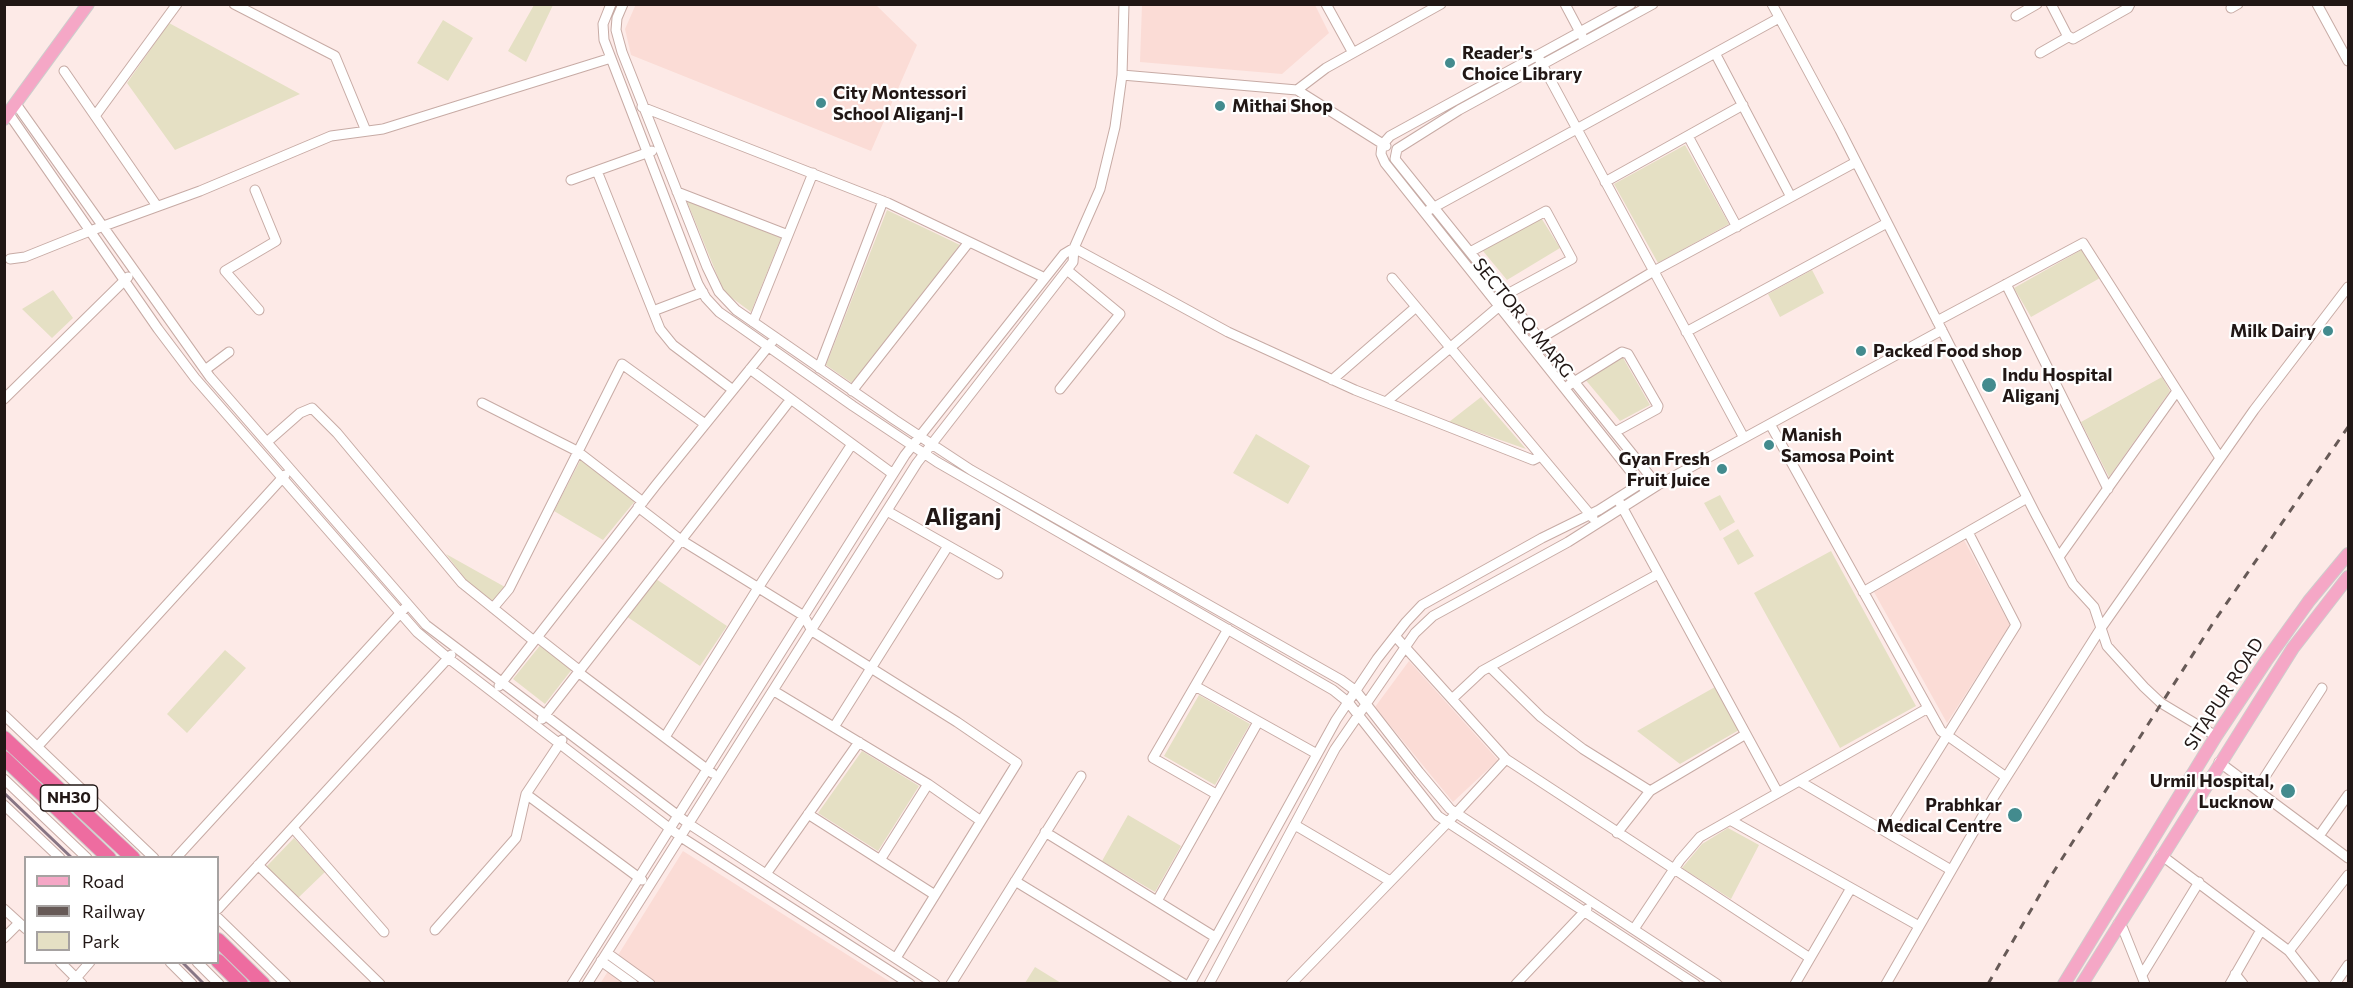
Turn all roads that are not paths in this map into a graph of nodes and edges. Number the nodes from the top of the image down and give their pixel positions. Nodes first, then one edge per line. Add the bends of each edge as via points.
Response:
1 (88, 4) edge
2 (177, 4) edge
3 (234, 4) edge
4 (611, 4) edge
5 (623, 4) edge
6 (1124, 4) edge
7 (1326, 4) edge
8 (1441, 4) edge
9 (1565, 4) edge
10 (1631, 4) edge
11 (1653, 4) edge
12 (1772, 4) edge
13 (2037, 4) edge
14 (2051, 4) edge
15 (2130, 4) edge
16 (2317, 4) edge
17 (2016, 16) dead end
18 (1779, 18) junction
19 (1580, 32) junction
20 (2068, 37) junction
21 (1585, 41) junction
22 (1353, 53) junction
23 (1715, 53) junction
24 (2040, 53) dead end
25 (1537, 54) junction
26 (611, 58) junction
27 (2349, 61) edge
28 (1543, 66) junction
29 (64, 71) dead end
30 (1122, 75) junction
31 (1297, 90) junction
32 (1743, 105) junction
33 (643, 106) junction
34 (631, 111) junction
35 (10, 112) edge
36 (95, 116) junction
37 (1577, 129) junction
38 (366, 131) junction
39 (1688, 136) junction
40 (1382, 145) junction
41 (660, 148) junction
42 (1397, 149) junction
43 (647, 152) junction
44 (1856, 162) junction
45 (597, 171) junction
46 (813, 173) junction
47 (572, 180) dead end
48 (1605, 182) junction
49 (255, 190) dead end
50 (677, 192) junction
51 (1791, 197) junction
52 (883, 201) junction
53 (157, 207) junction
54 (1434, 207) junction
55 (1425, 212) junction
56 (1887, 223) junction
57 (102, 226) junction
58 (1737, 227) junction
59 (90, 231) junction
60 (788, 235) junction
61 (969, 242) junction
62 (1074, 248) junction
63 (1470, 252) junction
64 (10, 259) dead end
65 (1067, 270) junction
66 (134, 271) junction
67 (1654, 271) junction
68 (1045, 278) junction
69 (1392, 278) dead end
70 (125, 281) junction
71 (2006, 284) junction
72 (2349, 287) edge
73 (703, 292) junction
74 (1506, 297) junction
75 (1497, 303) junction
76 (1416, 307) junction
77 (259, 310) dead end
78 (653, 311) junction
79 (753, 322) junction
80 (1940, 326) junction
81 (1686, 332) junction
82 (776, 338) junction
83 (1539, 338) junction
84 (1530, 345) junction
85 (768, 346) junction
86 (1450, 348) junction
87 (229, 352) dead end
88 (819, 368) junction
89 (750, 369) junction
90 (205, 370) junction
91 (1332, 380) junction
92 (1574, 381) junction
93 (1564, 388) junction
94 (1060, 389) dead end
95 (733, 390) junction
96 (852, 391) junction
97 (2177, 391) junction
98 (4, 399) edge
99 (790, 399) junction
100 (1386, 402) junction
101 (482, 403) dead end
102 (705, 424) junction
103 (1770, 424) junction
104 (1615, 432) junction
105 (920, 436) junction
106 (1744, 438) junction
107 (267, 442) junction
108 (852, 444) junction
109 (932, 444) junction
110 (912, 446) junction
111 (577, 451) junction
112 (924, 454) junction
113 (1540, 456) junction
114 (2220, 458) junction
115 (291, 469) junction
116 (893, 474) junction
117 (282, 477) junction
118 (1651, 477) junction
119 (1658, 485) junction
120 (1644, 488) junction
121 (2108, 489) junction
122 (1617, 498) junction
123 (2027, 498) junction
124 (640, 505) junction
125 (1622, 508) junction
126 (887, 511) junction
127 (1589, 514) junction
128 (1597, 524) junction
129 (1968, 532) junction
130 (1091, 538) junction
131 (681, 540) junction
132 (948, 546) junction
133 (1086, 547) junction
134 (2349, 554) edge
135 (2059, 557) junction
136 (998, 574) dead end
137 (1658, 574) junction
138 (2349, 578) edge
139 (758, 588) junction
140 (1863, 592) junction
141 (408, 604) junction
142 (493, 608) junction
143 (400, 613) junction
144 (804, 616) junction
145 (2101, 628) junction
146 (1228, 629) junction
147 (812, 632) junction
148 (1395, 636) junction
149 (536, 639) junction
150 (1405, 647) junction
151 (456, 649) junction
152 (448, 658) junction
153 (1490, 667) junction
154 (870, 669) junction
155 (579, 671) junction
156 (501, 683) junction
157 (1195, 686) junction
158 (2322, 688) dead end
159 (774, 691) junction
160 (1356, 691) junction
161 (493, 693) junction
162 (1452, 699) junction
163 (1348, 702) junction
164 (1366, 704) junction
165 (1928, 708) junction
166 (4, 715) edge
167 (1359, 715) junction
168 (545, 716) junction
169 (1258, 722) junction
170 (537, 726) junction
171 (834, 727) junction
172 (567, 733) junction
173 (1746, 734) junction
174 (1947, 735) junction
175 (2217, 736) junction
176 (665, 737) junction
177 (4, 738) edge
178 (859, 742) junction
179 (560, 743) junction
180 (38, 746) junction
181 (1317, 754) junction
182 (4, 758) edge
183 (1506, 759) junction
184 (2219, 762) junction
185 (708, 770) junction
186 (1081, 776) dead end
187 (2006, 777) junction
188 (4, 778) edge
189 (718, 778) junction
190 (1799, 781) junction
191 (928, 784) junction
192 (2257, 789) junction
193 (1650, 791) junction
194 (1778, 793) junction
195 (526, 794) junction
196 (1216, 794) junction
197 (2349, 795) edge
198 (4, 805) edge
199 (1456, 813) junction
200 (808, 814) junction
201 (678, 816) junction
202 (1730, 820) junction
203 (981, 821) junction
204 (1448, 822) junction
205 (689, 825) junction
206 (1295, 825) junction
207 (293, 828) junction
208 (671, 828) junction
209 (1045, 832) junction
210 (1887, 832) junction
211 (1617, 833) junction
212 (2319, 836) junction
213 (681, 837) junction
214 (2161, 855) junction
215 (58, 856) edge
216 (85, 856) edge
217 (107, 856) edge
218 (131, 856) edge
219 (152, 856) edge
220 (178, 856) edge
221 (2349, 858) edge
222 (880, 860) junction
223 (258, 865) junction
224 (1673, 870) junction
225 (1951, 870) junction
226 (766, 874) junction
227 (2349, 875) edge
228 (639, 878) junction
229 (1015, 880) junction
230 (1390, 881) junction
231 (2199, 882) junction
232 (650, 886) junction
233 (1851, 888) junction
234 (935, 895) junction
235 (1157, 901) junction
236 (1594, 904) junction
237 (219, 908) edge
238 (4, 909) edge
239 (1584, 912) junction
240 (219, 919) edge
241 (2118, 924) junction
242 (22, 926) edge
243 (1919, 926) junction
244 (1634, 929) junction
245 (435, 930) dead end
246 (2261, 930) junction
247 (384, 932) dead end
248 (1215, 937) junction
249 (4, 938) edge
250 (219, 941) edge
251 (2289, 951) junction
252 (604, 957) junction
253 (896, 958) junction
254 (1810, 958) junction
255 (219, 962) edge
256 (61, 964) edge
257 (89, 964) edge
258 (171, 964) edge
259 (198, 964) edge
260 (2349, 965) edge
261 (2235, 974) junction
262 (2144, 979) edge
263 (76, 982) edge
264 (192, 984) edge
265 (219, 984) edge
266 (241, 984) edge
267 (263, 984) edge
268 (286, 984) edge
269 (380, 984) edge
270 (572, 984) edge
271 (587, 984) edge
272 (633, 984) edge
273 (650, 984) edge
274 (910, 984) edge
275 (935, 984) edge
276 (951, 984) edge
277 (1184, 984) edge
278 (1190, 984) edge
279 (1209, 984) edge
280 (1291, 984) edge
281 (1516, 984) edge
282 (1695, 984) edge
283 (1717, 984) edge
284 (1795, 984) edge
285 (1886, 984) edge
286 (2064, 984) edge
287 (2082, 984) edge
288 (2230, 984) edge
289 (2243, 984) edge
290 (2315, 984) edge
291 (2335, 984) edge

1 - 35 main road
2 - 36 street
3 - 38 street via 335,56
4 - 26 street via 603,24
5 - 33 street via 616,30
6 - 30 street
7 - 22 street
8 - 22 street
9 - 19 street
10 - 19 street
11 - 21 street
12 - 18 street
13 - 17 street
14 - 20 street
15 - 20 street via 2077,37
16 - 27 street
18 - 23 street
18 - 44 street
19 - 21 street
19 - 25 street
20 - 24 street
21 - 28 street
22 - 31 street
23 - 32 street
23 - 37 street
25 - 28 street
25 - 40 street via 1390,136
26 - 34 street
26 - 38 street
28 - 37 street
28 - 42 street via 1459,110
29 - 36 street
30 - 31 street
30 - 62 street via 1100,189
31 - 40 street
32 - 39 street
32 - 51 street
33 - 34 street
33 - 41 street
33 - 46 street
34 - 43 street
35 - 57 street
35 - 59 street
36 - 53 street
37 - 48 street
37 - 54 street
38 - 53 street via 331,136
39 - 48 street
39 - 58 street
40 - 42 street
40 - 55 street via 1385,163
41 - 43 street
41 - 50 street
42 - 54 street, SECTOR Q MARG via 1395,159
43 - 45 street
43 - 73 street
44 - 51 street
44 - 56 street
45 - 47 street
45 - 78 street
46 - 52 street
46 - 60 street
48 - 67 street
49 - 77 street via 276,241 225,271
50 - 60 street
50 - 79 street via 719,292
51 - 58 street
52 - 61 street
52 - 88 street
53 - 57 street
54 - 55 street
54 - 63 street, SECTOR Q MARG
55 - 75 street
56 - 80 street
56 - 81 street
57 - 59 street
57 - 66 street
58 - 67 street
59 - 64 street via 25,257
59 - 70 street
60 - 79 street
61 - 68 street
61 - 96 street
62 - 65 street via 1073,262
62 - 68 street via 1064,254
62 - 91 street via 1228,333
63 - 74 street, SECTOR Q MARG
63 - 74 street via 1546,211 1572,259
65 - 94 street via 1120,314
65 - 109 street
66 - 70 street
66 - 90 street
67 - 81 street
67 - 83 street
68 - 105 street
69 - 76 street
70 - 98 street
70 - 117 street via 195,378
71 - 80 street
71 - 97 street via 2083,243
71 - 121 street
72 - 114 street
73 - 78 street
73 - 85 street via 719,312
74 - 75 street
74 - 83 street, SECTOR Q MARG
75 - 84 street
75 - 86 street
76 - 86 street
76 - 91 street
78 - 95 street via 660,329 673,345
79 - 82 street
80 - 103 street
80 - 123 street
81 - 106 street
82 - 85 street
82 - 88 street
83 - 84 street
83 - 92 street, SECTOR Q MARG
84 - 93 street
85 - 89 street
85 - 110 street
86 - 100 street
86 - 113 street
87 - 90 street
88 - 96 street
89 - 95 street
89 - 99 street
90 - 107 street
91 - 100 street
92 - 93 street
92 - 104 street, SECTOR Q MARG
92 - 104 street via 1622,352 1628,354 1658,406
93 - 120 street
95 - 102 street
96 - 105 street
97 - 114 street
97 - 121 street
99 - 108 street
99 - 131 street
100 - 113 street via 1533,460
101 - 111 street
102 - 111 street via 622,364
102 - 124 street
103 - 106 street
103 - 140 street
104 - 118 street, SECTOR Q MARG
105 - 109 street
105 - 110 street
106 - 119 street
107 - 115 street
107 - 142 street via 300,413 312,408 462,583
108 - 116 street
108 - 139 street
109 - 112 street
109 - 130 street
110 - 112 street
110 - 116 street
111 - 124 street
111 - 142 street via 509,589
112 - 126 street
112 - 133 street
113 - 127 street
114 - 145 street
115 - 117 street
115 - 141 street
116 - 144 street
117 - 143 street
117 - 180 street
118 - 119 street, SECTOR Q MARG
118 - 120 street
119 - 120 street
120 - 122 street
120 - 125 street
121 - 135 street
122 - 125 street
122 - 127 street
123 - 129 street
123 - 135 street
124 - 131 street
124 - 149 street
125 - 128 street
125 - 137 street
126 - 132 street
126 - 147 street
127 - 128 street
127 - 148 street via 1422,605
128 - 150 street via 1433,616
129 - 140 street
129 - 174 street via 2016,625
130 - 133 street
130 - 160 street
131 - 139 street
131 - 155 street
132 - 136 street
132 - 154 street
133 - 146 street
134 - 175 main road, SITAPUR ROAD via 2309,601
135 - 145 street via 2073,584 2094,606
137 - 153 street
137 - 173 street
138 - 184 main road, SITAPUR ROAD via 2293,648
139 - 144 street
139 - 176 street
140 - 165 street
141 - 143 street
141 - 151 street via 426,625
142 - 149 street
143 - 152 street
143 - 220 street
144 - 147 street
144 - 185 street
145 - 175 street via 2107,646 2161,703
145 - 187 street
146 - 157 street
146 - 163 street
147 - 154 street
147 - 159 street
148 - 150 street
148 - 160 street
149 - 155 street
149 - 156 street
150 - 162 street
150 - 164 street
151 - 152 street
151 - 156 street
152 - 161 street
152 - 207 street
153 - 162 street
153 - 193 street via 1550,724
154 - 171 street
154 - 203 street via 1017,763
155 - 168 street
155 - 176 street
156 - 161 street
156 - 168 street
157 - 169 street
157 - 196 street via 1153,758
158 - 192 street
159 - 171 street
159 - 189 street
160 - 163 street
160 - 164 street
161 - 170 street
162 - 183 street
163 - 167 street
163 - 181 street
164 - 167 street
164 - 199 street
165 - 174 street
165 - 190 street
166 - 180 street
167 - 204 street via 1438,816
167 - 206 street via 1335,749
168 - 170 street
168 - 172 street
169 - 181 street
169 - 196 street
170 - 179 street
171 - 178 street
172 - 179 street
172 - 201 street
173 - 193 street
173 - 194 street
174 - 187 street
174 - 210 street
175 - 286 main road, SITAPUR ROAD
176 - 185 street
177 - 218 highway, NH30
178 - 191 street
178 - 200 street
179 - 195 street
179 - 208 street
180 - 219 street
181 - 248 street
182 - 217 highway, NH30
183 - 199 street
183 - 211 street
184 - 192 street
184 - 214 main road, SITAPUR ROAD
185 - 189 street
185 - 201 street
186 - 209 street
187 - 225 street
188 - 216 street
189 - 205 street
190 - 194 street
190 - 210 street
191 - 203 street
191 - 222 street
192 - 212 street
193 - 211 street
194 - 202 street
195 - 228 street
195 - 245 street via 516,838
196 - 235 street
197 - 212 street
198 - 215 street
199 - 204 street
199 - 236 street
200 - 222 street
200 - 226 street
201 - 205 street
201 - 208 street
202 - 224 street via 1700,837
202 - 233 street
203 - 234 street
204 - 230 street
204 - 239 street
205 - 213 street
205 - 226 street
206 - 230 street
206 - 279 street
207 - 223 street
207 - 247 street
208 - 213 street
208 - 228 street
209 - 229 street
209 - 235 street
210 - 225 street
211 - 224 street
212 - 221 street
213 - 232 street
213 - 274 street
214 - 231 street
214 - 241 main road, SITAPUR ROAD
222 - 234 street
223 - 237 street
223 - 269 street
224 - 244 street
224 - 254 street
225 - 243 street
226 - 253 street
227 - 251 street
228 - 232 street
228 - 270 street
229 - 276 street
229 - 277 street
230 - 280 street
231 - 246 street
231 - 262 street
232 - 252 street
233 - 243 street
233 - 254 street
234 - 253 street
235 - 248 street
236 - 239 street
236 - 244 street
238 - 242 street
239 - 281 street
239 - 282 street
240 - 268 street
241 - 262 street
241 - 287 main road, SITAPUR ROAD
242 - 249 street
243 - 285 street
244 - 283 street
246 - 251 street
246 - 261 street
248 - 278 street
250 - 267 highway
251 - 290 street
252 - 271 street
252 - 272 street
252 - 273 street
253 - 275 street
254 - 284 street
255 - 266 highway
256 - 263 street
257 - 263 street
258 - 264 street
259 - 265 street
260 - 291 street
261 - 288 street
261 - 289 street

